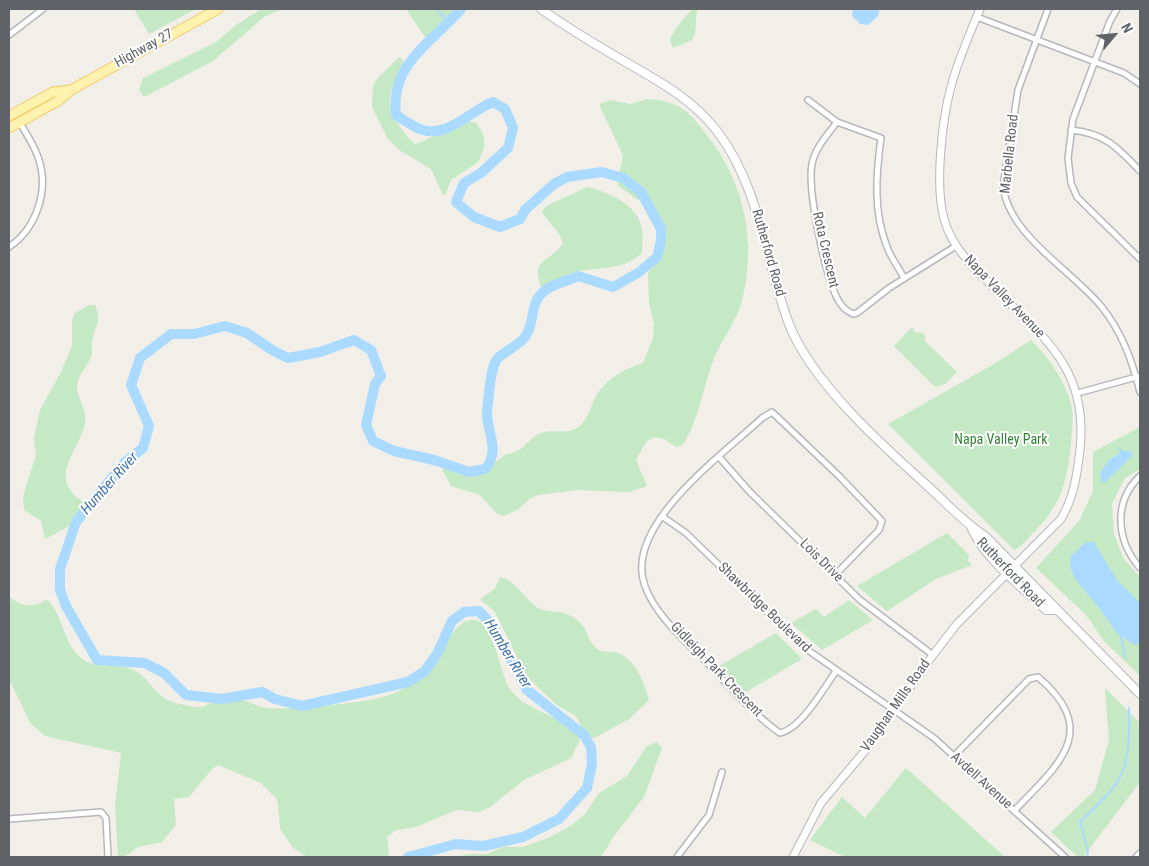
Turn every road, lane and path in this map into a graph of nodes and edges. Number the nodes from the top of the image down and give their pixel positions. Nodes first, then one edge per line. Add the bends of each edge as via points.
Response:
1 (43, 9) edge
2 (218, 9) edge
3 (541, 9) edge
4 (980, 9) edge
5 (1048, 9) edge
6 (1117, 9) edge
7 (976, 17) junction
8 (9, 35) edge
9 (1036, 40) junction
10 (1094, 62) junction
11 (1140, 84) edge
12 (70, 90) junction
13 (808, 100) dead end
14 (12, 114) edge
15 (20, 122) junction
16 (837, 122) junction
17 (9, 128) edge
18 (1071, 130) junction
19 (1140, 171) edge
20 (956, 246) junction
21 (9, 247) edge
22 (1140, 259) edge
23 (904, 278) junction
24 (1138, 376) edge
25 (1140, 392) edge
26 (1078, 393) junction
27 (720, 457) junction
28 (1140, 476) edge
29 (663, 517) junction
30 (971, 527) junction
31 (1016, 566) junction
32 (1140, 567) edge
33 (1008, 573) junction
34 (835, 575) junction
35 (1056, 610) junction
36 (933, 655) junction
37 (836, 671) junction
38 (1140, 694) edge
39 (893, 710) junction
40 (954, 756) junction
41 (722, 772) dead end
42 (1014, 811) junction
43 (9, 819) edge
44 (1140, 853) edge
45 (108, 857) edge
46 (677, 857) edge
47 (793, 857) edge
48 (1065, 857) edge
49 (1136, 857) edge

1 - 8 street
2 - 12 main road, Highway 27
3 - 30 main road, Rutherford Road via 674,90 716,130 735,158 748,186 787,319 812,366 908,469
4 - 7 street, Napa Valley Avenue
5 - 9 street, Marbella Road
6 - 10 street
7 - 9 street
7 - 20 street, Napa Valley Avenue via 950,89 939,174 942,212
9 - 10 street
9 - 24 street, Marbella Road via 1018,90 1011,124 1005,202 1017,223 1101,305 1120,333
10 - 11 street
10 - 18 street
12 - 14 main road, Highway 27 via 53,92
12 - 15 main road, Highway 27 via 58,101
13 - 16 street
14 - 15 street
15 - 17 main road, Highway 27
15 - 21 street via 39,159 42,187 30,226
16 - 23 street via 881,138 876,173 877,214 888,248
16 - 23 street, Rota Crescent via 812,162 810,182 823,249 838,299 846,311 853,314
18 - 19 street via 1105,138
18 - 22 street via 1070,183 1077,198
20 - 23 street, Rota Crescent
20 - 26 street, Napa Valley Avenue via 971,266 1056,352
24 - 25 street, Marbella Road
24 - 26 street
26 - 31 street, Napa Valley Avenue via 1082,423 1074,492 1061,519
27 - 29 street, Gidleigh Park Crescent via 688,483
27 - 34 street, Lois Drive via 749,491
27 - 34 street, Gidleigh Park Crescent via 772,412 880,518 882,525 879,530
28 - 32 street via 1122,501 1120,518 1127,550
29 - 37 street, Shawbridge Boulevard via 686,533 802,646
29 - 37 street, Gidleigh Park Crescent via 642,555 642,574 647,591 676,631 776,730 780,733 787,731 801,718
30 - 31 main road, Rutherford Road
30 - 33 main road, Rutherford Road via 977,543
31 - 33 street, Vaughan Mills Road
31 - 35 main road, Rutherford Road
33 - 35 main road, Rutherford Road via 1046,610
33 - 36 street, Vaughan Mills Road via 956,626
34 - 36 street, Lois Drive via 860,600
35 - 38 main road, Rutherford Road
36 - 39 street, Vaughan Mills Road
37 - 39 street, Shawbridge Boulevard
39 - 40 street, Avdell Avenue
39 - 47 street, Vaughan Mills Road via 864,752 821,802
40 - 42 street, Avdell Avenue
40 - 42 street via 1029,679 1038,677 1057,693 1070,724 1067,749
41 - 46 street via 709,815
42 - 48 street, Avdell Avenue
43 - 45 street via 101,812 106,818
44 - 49 street

